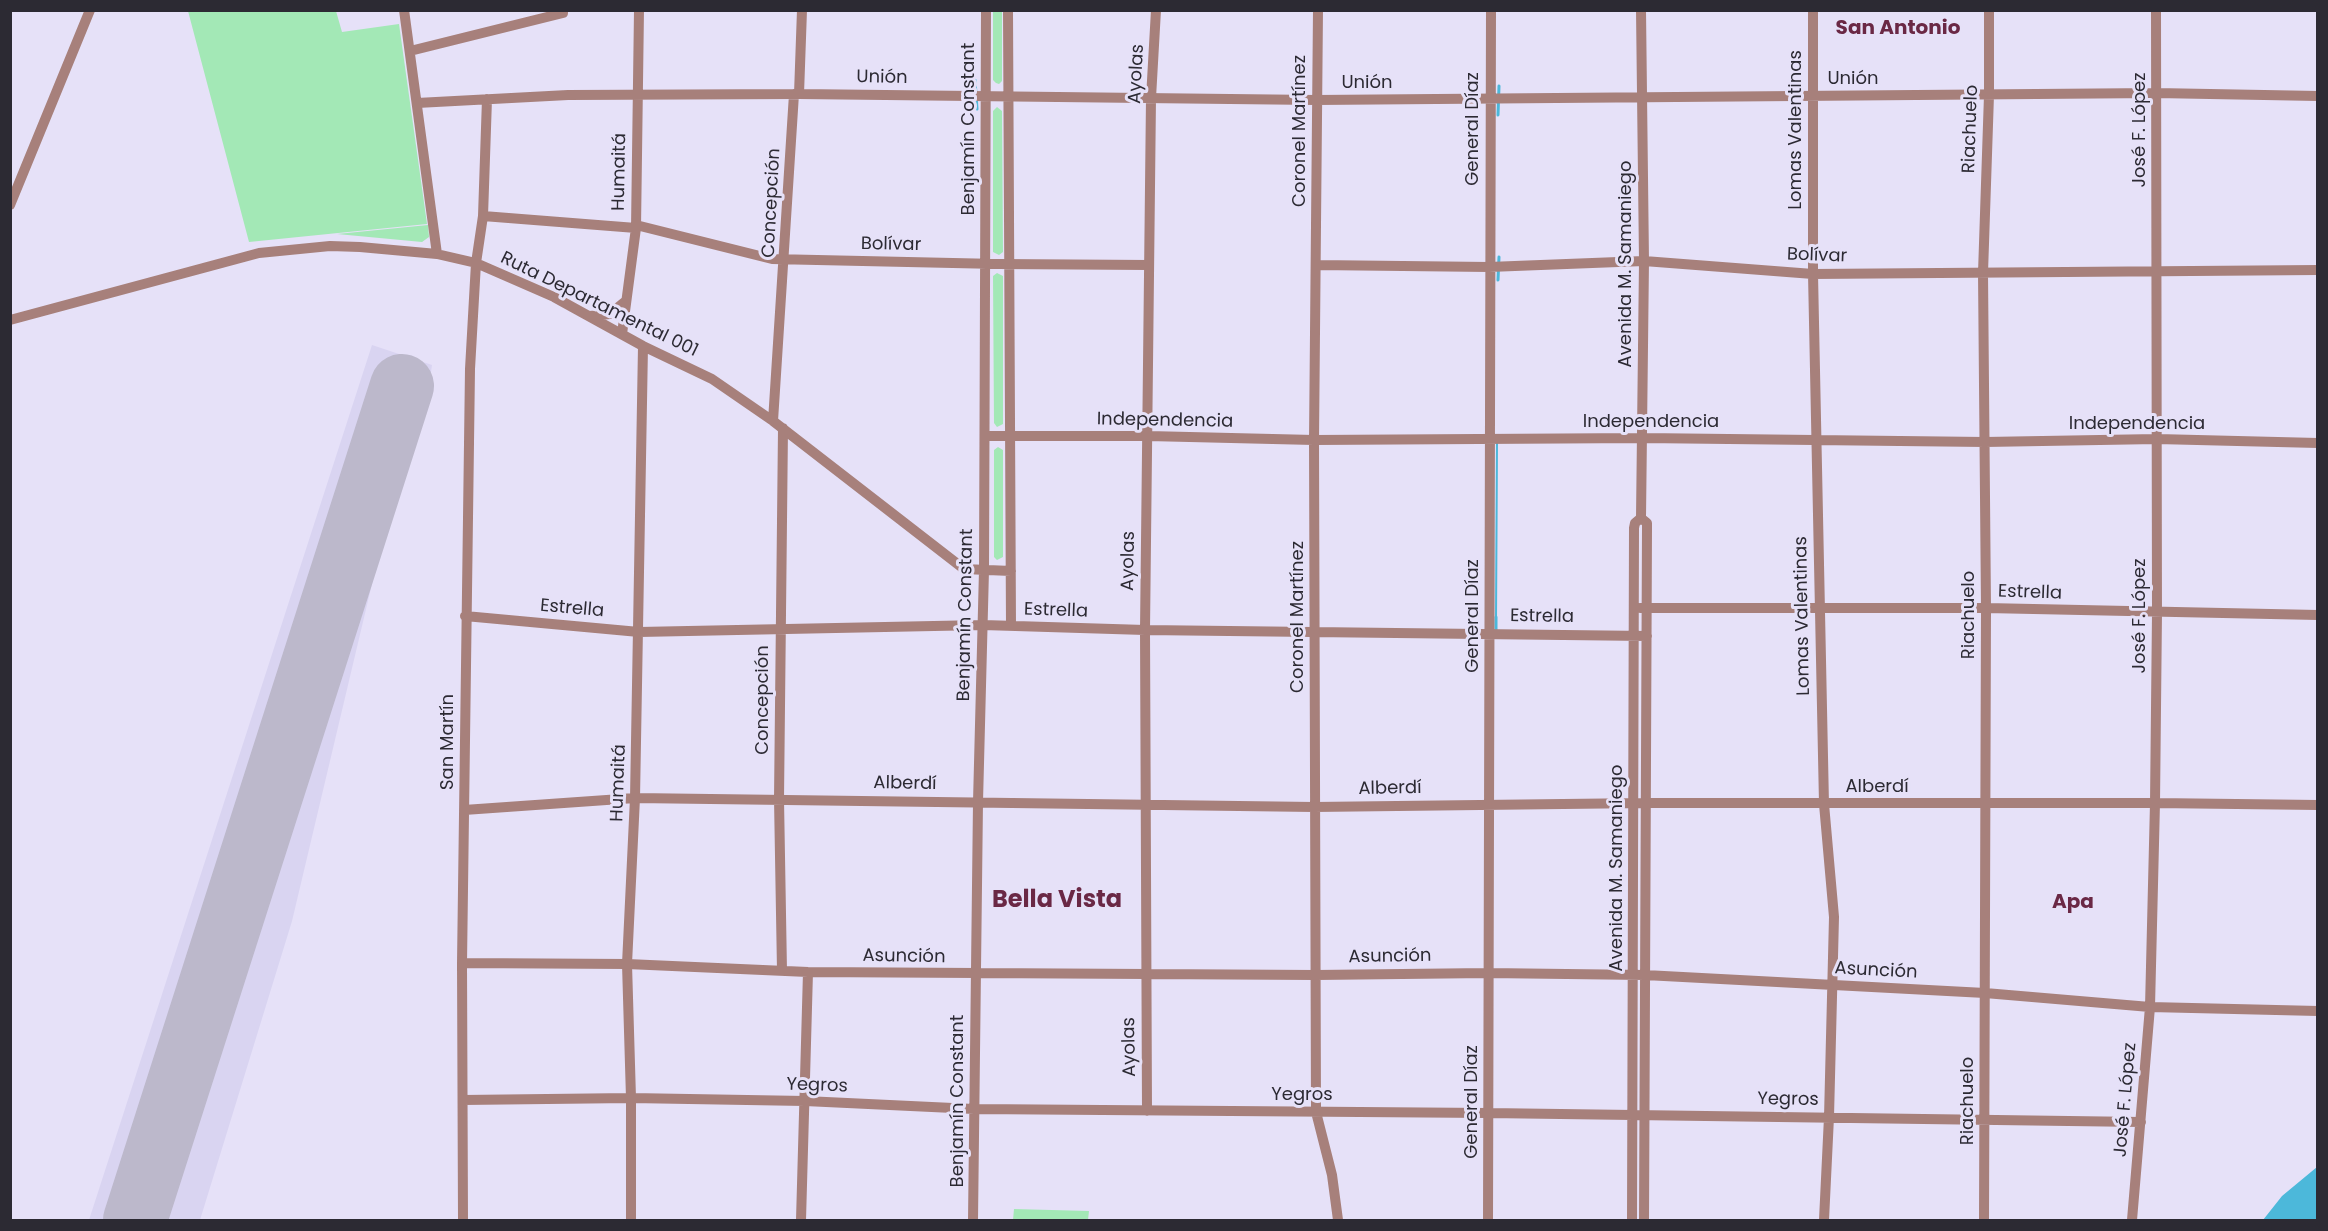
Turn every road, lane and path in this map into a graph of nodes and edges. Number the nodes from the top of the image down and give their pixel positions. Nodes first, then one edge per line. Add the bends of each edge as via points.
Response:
1 (90, 10) edge
2 (404, 10) edge
3 (563, 10) edge
4 (639, 10) edge
5 (802, 10) edge
6 (986, 10) edge
7 (1008, 10) edge
8 (1156, 10) edge
9 (1318, 10) edge
10 (1491, 10) edge
11 (1641, 10) edge
12 (1813, 10) edge
13 (1989, 10) edge
14 (2156, 10) edge
15 (410, 51) junction
16 (2156, 93) junction
17 (797, 94) junction
18 (638, 95) junction
19 (1989, 95) junction
20 (979, 96) junction
21 (1008, 96) junction
22 (1813, 96) junction
23 (2318, 96) edge
24 (1151, 98) junction
25 (1496, 98) junction
26 (1641, 98) junction
27 (487, 99) junction
28 (1316, 100) junction
29 (417, 102) junction
30 (10, 205) edge
31 (483, 216) junction
32 (636, 226) junction
33 (437, 254) junction
34 (785, 259) junction
35 (1644, 261) junction
36 (476, 263) junction
37 (985, 264) junction
38 (1009, 264) junction
39 (1149, 265) junction
40 (1316, 265) junction
41 (1495, 266) junction
42 (2157, 270) junction
43 (2318, 270) edge
44 (1983, 273) junction
45 (1813, 274) junction
46 (626, 301) junction
47 (590, 316) junction
48 (10, 320) edge
49 (622, 333) junction
50 (643, 346) junction
51 (773, 421) junction
52 (783, 428) junction
53 (984, 436) junction
54 (1148, 436) junction
55 (1010, 437) junction
56 (1495, 437) junction
57 (1643, 438) junction
58 (1314, 440) junction
59 (1816, 440) junction
60 (2157, 440) junction
61 (1985, 442) junction
62 (2318, 443) edge
63 (1641, 518) junction
64 (984, 570) junction
65 (1011, 571) junction
66 (1634, 608) junction
67 (1647, 608) junction
68 (1820, 608) junction
69 (1986, 608) junction
70 (2157, 613) junction
71 (2318, 615) edge
72 (465, 616) junction
73 (983, 625) junction
74 (1011, 626) junction
75 (780, 630) junction
76 (1145, 630) junction
77 (639, 632) junction
78 (1315, 633) junction
79 (1494, 633) junction
80 (1634, 636) junction
81 (1647, 636) junction
82 (635, 798) junction
83 (779, 799) junction
84 (978, 802) junction
85 (2155, 802) junction
86 (1633, 803) junction
87 (1646, 803) junction
88 (1984, 803) junction
89 (1146, 804) junction
90 (1824, 804) junction
91 (1490, 805) junction
92 (2318, 805) edge
93 (1314, 807) junction
94 (464, 810) junction
95 (462, 963) junction
96 (627, 964) junction
97 (782, 971) junction
98 (808, 972) junction
99 (1145, 973) junction
100 (1488, 973) junction
101 (975, 974) junction
102 (1316, 975) junction
103 (1633, 975) junction
104 (1645, 975) junction
105 (1832, 986) junction
106 (1985, 993) junction
107 (2150, 1007) junction
108 (2318, 1011) edge
109 (631, 1098) junction
110 (463, 1100) junction
111 (805, 1101) junction
112 (974, 1109) junction
113 (1147, 1111) junction
114 (1316, 1112) junction
115 (1488, 1113) junction
116 (1633, 1115) junction
117 (1645, 1115) junction
118 (1829, 1117) junction
119 (1985, 1119) junction
120 (2141, 1122) junction
121 (463, 1221) edge
122 (631, 1221) edge
123 (801, 1221) edge
124 (974, 1221) edge
125 (1338, 1221) edge
126 (1488, 1221) edge
127 (1632, 1221) edge
128 (1644, 1221) edge
129 (1824, 1221) edge
130 (1984, 1221) edge
131 (2132, 1221) edge

1 - 30 street
2 - 15 street
3 - 15 street
4 - 18 street, Humaitá
5 - 17 street, Concepción
6 - 20 street, Benjamín Constant
7 - 21 street
8 - 24 street, Ayolas
9 - 28 street, Coronel Martínez
10 - 25 street, General Díaz
11 - 26 street, Avenida M. Samaniego
12 - 22 street, Lomas Valentinas
13 - 19 street, Riachuelo
14 - 16 street, José F. López
15 - 29 street
16 - 19 street, Unión
16 - 23 street, Unión
16 - 42 street, José F. López
17 - 18 street, Unión
17 - 20 street, Unión
17 - 34 street, Concepción
18 - 27 street, Unión
18 - 32 street, Humaitá
19 - 22 street, Unión
19 - 44 street, Riachuelo
20 - 21 street, Unión
20 - 37 street, Benjamín Constant
21 - 24 street, Unión
21 - 38 street
22 - 26 street, Unión
22 - 45 street, Lomas Valentinas
24 - 28 street, Unión
24 - 39 street, Ayolas
25 - 26 street, Unión
25 - 28 street, Unión
25 - 41 street, General Díaz
26 - 35 street, Avenida M. Samaniego
27 - 29 street, Unión
27 - 31 street, San Martín
28 - 40 street, Coronel Martínez
29 - 33 street
31 - 32 street, Bolívar
31 - 36 street, San Martín
32 - 34 street, Bolívar
32 - 46 street, Humaitá
33 - 36 street, Ruta Departamental 001
33 - 48 street, Ruta Departamental 001 via 330,246 259,253
34 - 37 street, Bolívar
34 - 51 street, Concepción
35 - 41 street, Bolívar
35 - 45 street, Bolívar
35 - 57 street, Avenida M. Samaniego
36 - 47 street, Ruta Departamental 001
36 - 72 street, San Martín
37 - 38 street, Bolívar
37 - 53 street, Benjamín Constant
38 - 39 street, Bolívar
38 - 55 street
39 - 54 street, Ayolas
40 - 41 street, Bolívar
40 - 58 street, Coronel Martínez
41 - 56 street, General Díaz
42 - 43 street, Bolívar
42 - 44 street, Bolívar
42 - 60 street, José F. López
44 - 45 street, Bolívar
44 - 61 street, Riachuelo
45 - 59 street, Lomas Valentinas
46 - 47 street via 610,314
46 - 49 street, Humaitá
47 - 49 street, Ruta Departamental 001
49 - 50 street, Ruta Departamental 001
50 - 51 street, Ruta Departamental 001 via 712,379
50 - 77 street, Humaitá
51 - 52 street, Ruta Departamental 001
52 - 64 street, Ruta Departamental 001 via 964,569
52 - 75 street, Concepción
53 - 55 street, Independencia
53 - 64 street, Benjamín Constant
54 - 55 street, Independencia
54 - 58 street, Independencia
54 - 76 street, Ayolas
55 - 65 street
56 - 57 street, Independencia
56 - 58 street, Independencia
56 - 79 street, General Díaz
57 - 59 street, Independencia
57 - 63 street, Avenida M. Samaniego
58 - 78 street, Coronel Martínez
59 - 61 street, Independencia
59 - 68 street, Lomas Valentinas
60 - 61 street, Independencia
60 - 62 street, Independencia
60 - 70 street, José F. López
61 - 69 street, Riachuelo
63 - 66 street, Avenida M. Samaniego via 1634,528
63 - 67 street, Avenida M. Samaniego via 1647,523
64 - 65 street, Ruta Departamental 001
64 - 73 street, Benjamín Constant
65 - 74 street
66 - 67 street, Estrella
66 - 80 street, Avenida M. Samaniego
67 - 68 street, Estrella
67 - 81 street, Avenida M. Samaniego
68 - 69 street, Estrella
68 - 90 street, Lomas Valentinas
69 - 70 street, Estrella
69 - 88 street, Riachuelo
70 - 71 street, Estrella
70 - 85 street, José F. López
72 - 77 street, Estrella
72 - 94 street, San Martín
73 - 74 street, Estrella
73 - 75 street, Estrella
73 - 84 street, Benjamín Constant
74 - 76 street, Estrella
75 - 77 street, Estrella
75 - 83 street, Concepción
76 - 78 street, Estrella
76 - 89 street, Ayolas
77 - 82 street, Humaitá
78 - 79 street, Estrella
78 - 93 street, Coronel Martínez
79 - 80 street, Estrella
79 - 91 street, General Díaz
80 - 81 street, Estrella
80 - 86 street, Avenida M. Samaniego
81 - 87 street, Avenida M. Samaniego
82 - 83 street, Alberdí
82 - 94 street, Alberdí
82 - 96 street, Humaitá
83 - 84 street, Alberdí
83 - 97 street, Concepción
84 - 89 street, Alberdí
84 - 101 street, Benjamín Constant
85 - 88 street, Alberdí
85 - 92 street, Alberdí
85 - 107 street, José F. López
86 - 87 street, Alberdí
86 - 91 street, Alberdí
86 - 103 street, Avenida M. Samaniego
87 - 90 street, Alberdí
87 - 104 street, Avenida M. Samaniego
88 - 90 street, Alberdí
88 - 106 street, Riachuelo
89 - 93 street, Alberdí
89 - 99 street, Ayolas
90 - 105 street, Lomas Valentinas via 1834,917
91 - 93 street, Alberdí
91 - 100 street, General Díaz
93 - 102 street, Coronel Martínez
94 - 95 street, San Martín
95 - 96 street, Asunción
95 - 110 street, San Martín
96 - 97 street, Asunción
96 - 109 street, Humaitá
97 - 98 street, Asunción
98 - 101 street, Asunción
98 - 111 street
99 - 101 street, Asunción
99 - 102 street, Asunción
99 - 113 street, Ayolas
100 - 102 street, Asunción
100 - 103 street, Asunción
100 - 115 street, General Díaz
101 - 112 street, Benjamín Constant
102 - 114 street, Coronel Martínez
103 - 104 street, Asunción
103 - 116 street, Avenida M. Samaniego
104 - 105 street, Asunción
104 - 117 street, Avenida M. Samaniego
105 - 106 street, Asunción
105 - 118 street, Lomas Valentinas
106 - 107 street, Asunción
106 - 119 street, Riachuelo
107 - 108 street, Asunción
107 - 120 street, José F. López
109 - 110 street, Yegros
109 - 111 street, Yegros
109 - 122 street, Humaitá
110 - 121 street, San Martín
111 - 112 street, Yegros
111 - 123 street
112 - 113 street, Yegros
112 - 124 street, Benjamín Constant
113 - 114 street, Yegros
114 - 115 street, Yegros
114 - 125 street, Coronel Martínez via 1332,1175
115 - 116 street, Yegros
115 - 126 street, General Díaz
116 - 117 street, Yegros
116 - 127 street, Avenida M. Samaniego
117 - 118 street, Yegros
117 - 128 street, Avenida M. Samaniego
118 - 119 street, Yegros
118 - 129 street, Lomas Valentinas
119 - 120 street, Yegros
119 - 130 street, Riachuelo
120 - 131 street, José F. López

